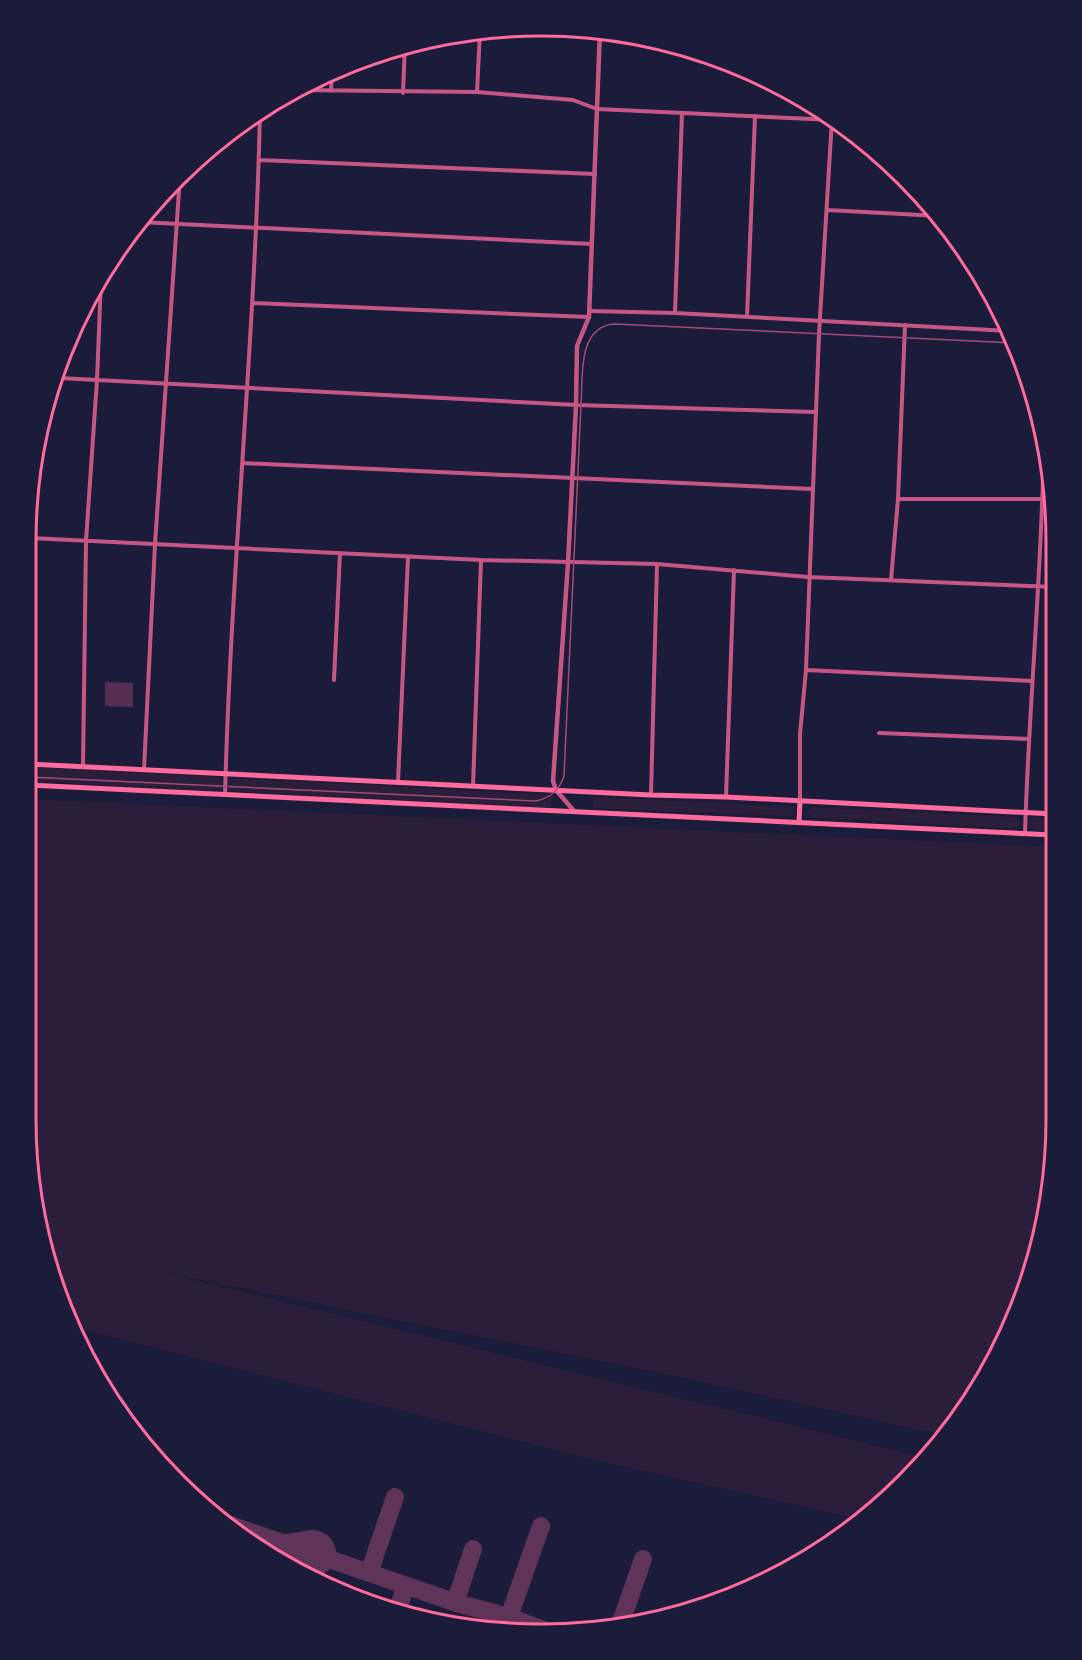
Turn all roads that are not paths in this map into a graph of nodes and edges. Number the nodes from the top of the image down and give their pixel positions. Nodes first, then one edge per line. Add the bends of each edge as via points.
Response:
1 (600, 39) edge
2 (480, 40) edge
3 (404, 55) edge
4 (331, 82) edge
5 (313, 90) edge
6 (331, 91) junction
7 (477, 92) junction
8 (402, 93) junction
9 (597, 109) junction
10 (682, 113) junction
11 (755, 116) junction
12 (818, 118) edge
13 (260, 121) edge
14 (832, 129) edge
15 (259, 160) junction
16 (595, 174) junction
17 (179, 189) edge
18 (827, 210) junction
19 (927, 215) edge
20 (149, 223) edge
21 (178, 224) junction
22 (256, 228) junction
23 (592, 244) junction
24 (100, 295) edge
25 (252, 303) junction
26 (675, 313) junction
27 (589, 314) junction
28 (747, 317) junction
29 (821, 321) junction
30 (904, 325) junction
31 (1000, 330) edge
32 (63, 378) edge
33 (97, 380) junction
34 (166, 384) junction
35 (247, 388) junction
36 (576, 405) junction
37 (816, 412) junction
38 (242, 463) junction
39 (572, 478) junction
40 (1043, 488) edge
41 (813, 489) junction
42 (898, 499) junction
43 (1043, 499) junction
44 (36, 538) edge
45 (86, 541) junction
46 (155, 544) junction
47 (236, 548) junction
48 (340, 553) junction
49 (408, 557) junction
50 (481, 560) junction
51 (567, 563) junction
52 (657, 564) junction
53 (734, 570) junction
54 (808, 577) junction
55 (891, 580) junction
56 (1038, 586) junction
57 (1046, 586) edge
58 (806, 670) junction
59 (334, 680) dead end
60 (1032, 681) junction
61 (879, 733) dead end
62 (1029, 739) junction
63 (36, 764) edge
64 (83, 767) junction
65 (144, 770) junction
66 (226, 774) junction
67 (398, 782) junction
68 (36, 785) edge
69 (473, 786) junction
70 (556, 790) junction
71 (225, 795) junction
72 (651, 795) junction
73 (726, 797) junction
74 (800, 801) junction
75 (574, 812) junction
76 (1026, 813) junction
77 (1046, 814) edge
78 (799, 822) junction
79 (1025, 833) junction
80 (1046, 834) edge

1 - 9 street
2 - 7 street
3 - 8 street
4 - 6 street
5 - 6 street
6 - 8 street
7 - 8 street
7 - 9 street via 573,100
9 - 10 street
9 - 16 street
10 - 11 street
10 - 26 street
11 - 12 street
11 - 28 street
13 - 15 street
14 - 18 street
15 - 16 street
15 - 22 street
16 - 23 street
17 - 21 street
18 - 19 street
18 - 29 street
20 - 21 street
21 - 22 street
21 - 34 street
22 - 23 street
22 - 25 street
23 - 27 street
24 - 33 street
25 - 27 street
25 - 35 street
26 - 27 street
26 - 28 street
27 - 36 street via 577,346
28 - 29 street
29 - 30 street
29 - 37 street
30 - 31 street
30 - 42 street
32 - 33 street
33 - 34 street
33 - 45 street
34 - 35 street
34 - 46 street
35 - 36 street
35 - 38 street
36 - 37 street
36 - 39 street
37 - 41 street
38 - 39 street
38 - 47 street
39 - 41 street
39 - 51 street
40 - 43 street
41 - 54 street
42 - 43 street
42 - 55 street
43 - 56 street
44 - 45 street
45 - 46 street
45 - 64 street
46 - 47 street
46 - 65 street
47 - 48 street
47 - 66 street
48 - 49 street
48 - 59 street
49 - 50 street
49 - 67 street
50 - 51 street
50 - 69 street
51 - 52 street
51 - 70 street via 553,781
52 - 53 street
52 - 72 street
53 - 54 street
53 - 73 street
54 - 55 street
54 - 58 street
55 - 56 street
56 - 57 street
56 - 60 street
58 - 60 street
58 - 74 street via 800,734
60 - 62 street
61 - 62 street
62 - 76 street
63 - 64 main road
64 - 65 main road
65 - 66 main road
66 - 67 main road
66 - 71 street
67 - 69 main road
68 - 71 main road
69 - 70 main road
70 - 72 main road
70 - 75 street
71 - 75 main road
72 - 73 main road
73 - 74 main road
74 - 76 main road
74 - 78 main road
75 - 78 main road
76 - 77 main road
76 - 79 street
78 - 79 main road
79 - 80 main road

